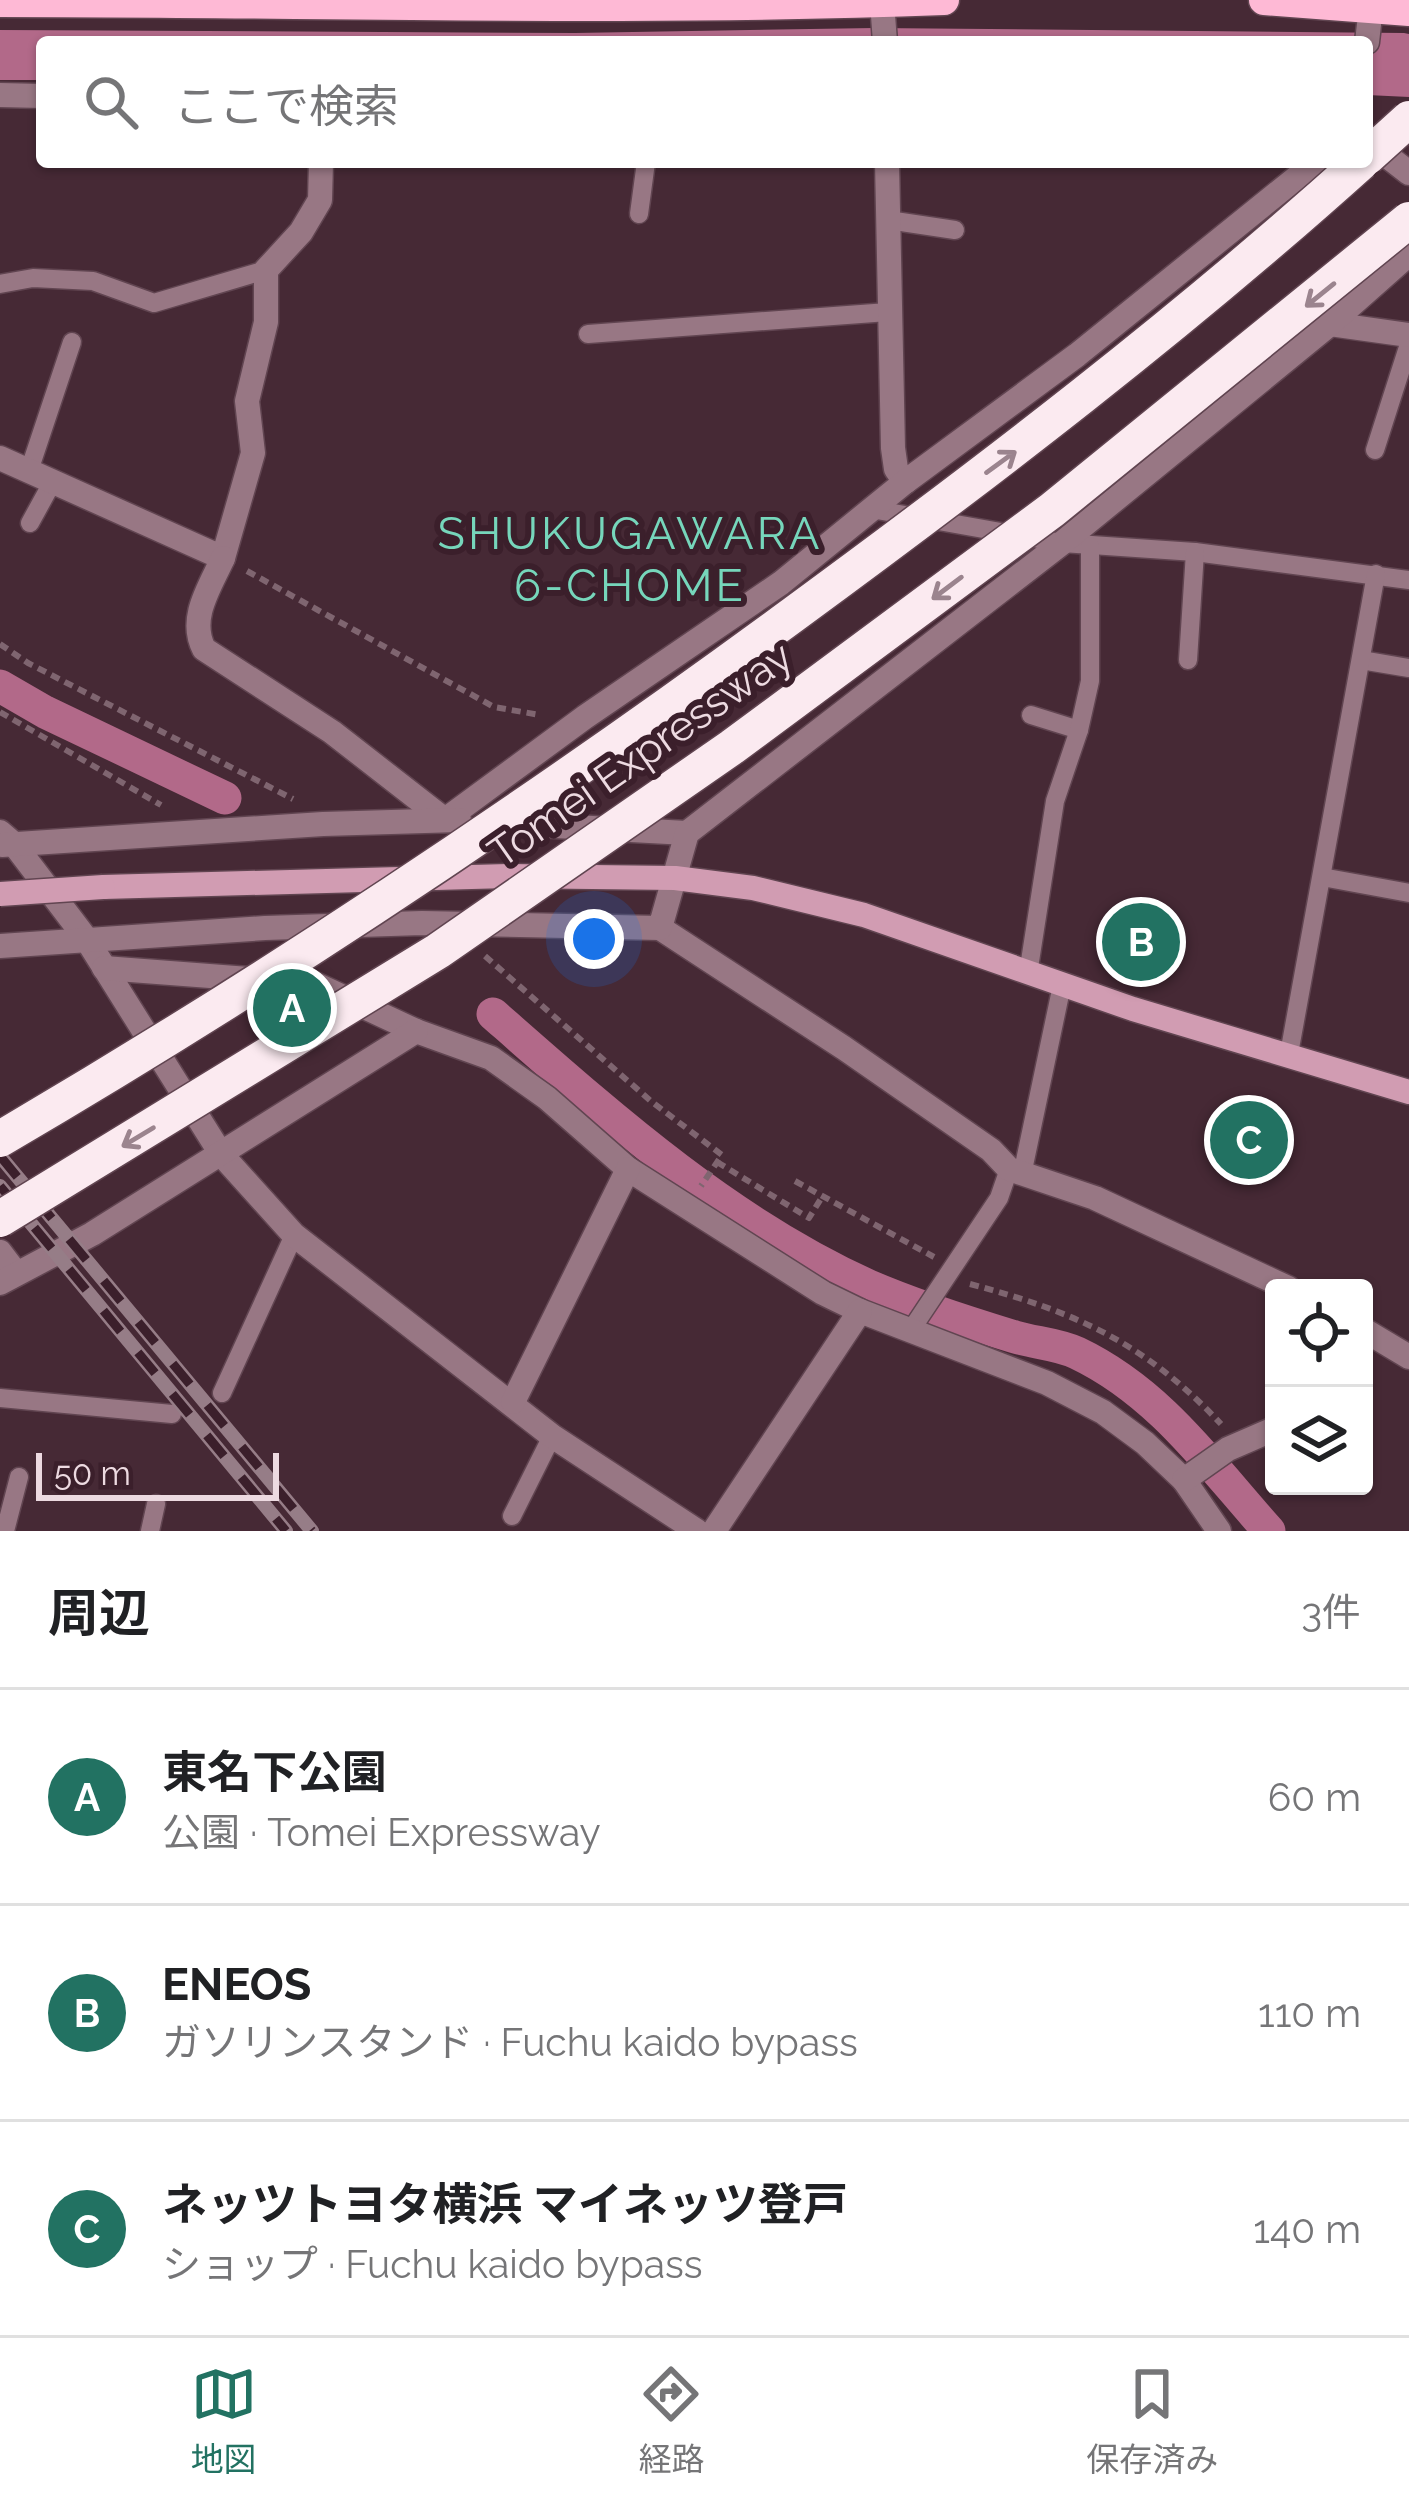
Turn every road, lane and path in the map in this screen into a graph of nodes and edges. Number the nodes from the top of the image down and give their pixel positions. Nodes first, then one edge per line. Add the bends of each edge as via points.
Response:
1 (944, 0) edge
2 (1264, 0) edge
3 (327, 1) edge
4 (0, 2) edge
5 (494, 3) edge
6 (1409, 11) edge
7 (879, 14) edge
8 (1369, 28) edge
9 (0, 95) edge
10 (36, 95) edge
11 (1409, 119) edge
12 (1373, 145) edge
13 (1373, 151) edge
14 (322, 168) edge
15 (645, 168) edge
16 (886, 168) edge
17 (1309, 168) edge
18 (1353, 168) edge
19 (1409, 173) edge
20 (640, 214) dead end
21 (888, 220) junction
22 (1409, 220) edge
23 (956, 230) dead end
24 (1409, 254) edge
25 (266, 270) junction
26 (0, 284) edge
27 (888, 312) junction
28 (1330, 324) junction
29 (588, 334) dead end
30 (1409, 335) edge
31 (72, 342) dead end
32 (1409, 344) edge
33 (1375, 449) dead end
34 (0, 458) edge
35 (29, 471) junction
36 (53, 482) junction
37 (905, 482) junction
38 (871, 509) junction
39 (30, 523) dead end
40 (1062, 543) junction
41 (1090, 546) junction
42 (1196, 553) junction
43 (223, 558) junction
44 (1376, 574) junction
45 (1409, 580) edge
46 (0, 644) edge
47 (1188, 659) dead end
48 (1361, 660) junction
49 (1409, 668) edge
50 (0, 712) edge
51 (1031, 715) dead end
52 (585, 717) junction
53 (1079, 730) junction
54 (445, 820) junction
55 (323, 824) junction
56 (212, 832) junction
57 (687, 833) junction
58 (5, 840) edge
59 (1322, 877) junction
60 (675, 878) junction
61 (1409, 892) edge
62 (0, 893) edge
63 (467, 922) junction
64 (659, 928) junction
65 (86, 940) junction
66 (0, 946) edge
67 (104, 968) junction
68 (1028, 974) junction
69 (1062, 985) junction
70 (416, 1031) junction
71 (1289, 1054) junction
72 (1409, 1092) edge
73 (0, 1139) edge
74 (221, 1154) junction
75 (628, 1169) junction
76 (1015, 1172) junction
77 (795, 1181) dead end
78 (822, 1196) junction
79 (0, 1219) edge
80 (294, 1235) junction
81 (0, 1252) edge
82 (8, 1278) edge
83 (944, 1278) junction
84 (1269, 1279) edge
85 (860, 1311) junction
86 (913, 1326) junction
87 (1373, 1335) edge
88 (1409, 1357) edge
89 (222, 1393) dead end
90 (0, 1398) edge
91 (513, 1402) junction
92 (172, 1414) dead end
93 (1265, 1433) edge
94 (552, 1436) junction
95 (1234, 1446) junction
96 (1189, 1477) junction
97 (19, 1478) dead end
98 (156, 1504) dead end
99 (512, 1516) dead end
100 (5, 1531) edge
101 (150, 1531) edge
102 (698, 1531) edge
103 (715, 1531) edge
104 (1219, 1531) edge

1 - 7 main road
2 - 8 main road
3 - 4 main road
3 - 5 main road
5 - 7 main road
6 - 8 main road
9 - 10 street
11 - 13 highway, Tomei Expressway, bridge
12 - 19 street
14 - 25 street via 320,200
15 - 20 lane
16 - 21 street
17 - 37 street
73 -> 18 highway, Tomei Expressway, bridge via 378,907 680,698 1016,452
21 - 23 lane
21 - 27 street
22 -> 79 highway, Tomei Expressway, bridge via 1052,510 732,747 438,951
24 - 28 street
25 - 26 lane via 154,303 93,281
25 - 43 street via 266,322 247,401 253,453
27 - 29 lane
27 - 37 street via 893,448
28 - 30 street
28 - 40 street
31 - 35 lane
32 - 33 lane
34 - 35 street
35 - 36 street
36 - 39 lane
36 - 43 street
37 - 38 street
38 - 40 lane
38 - 52 street via 781,583
40 - 41 lane
40 - 57 street
41 - 42 lane
41 - 53 lane via 1090,681
42 - 44 lane
42 - 47 lane
43 - 52 path via 494,706
43 - 54 street via 198,616 204,650 332,732
44 - 45 lane
44 - 48 lane
46 - 55 path via 294,800
48 - 49 lane
48 - 59 lane
50 - 56 path
51 - 53 lane
52 - 54 street
53 - 68 lane via 1055,801
54 - 55 street
54 - 57 street
55 - 56 street
56 - 58 street
57 - 60 street
58 - 65 street
59 - 61 lane
59 - 71 lane
60 - 62 street, bridge via 360,878
60 - 64 street
60 - 68 street via 864,915
63 - 64 street
63 - 65 street
63 - 78 path via 482,953 722,1154 716,1163 809,1219
64 - 76 street
65 - 66 street
65 - 67 street
67 - 70 street via 315,984
67 - 74 street
68 - 69 street
69 - 71 street
69 - 76 lane
70 - 74 street
70 - 75 street via 491,1058
71 - 72 street
74 - 80 street
74 - 82 street
75 - 85 street
75 - 91 street
76 - 83 lane
76 - 84 street via 1095,1198
77 - 78 path
78 - 83 path
80 - 89 lane
80 - 91 street
81 - 82 street
83 - 86 lane
83 - 95 path via 1063,1313 1128,1342 1193,1394
85 - 86 street
85 - 103 street
86 - 96 street via 1102,1412
87 - 88 street
90 - 92 lane
91 - 94 street
93 - 95 street
94 - 99 lane
94 - 102 street
95 - 96 street
96 - 104 street
97 - 100 lane
98 - 101 lane

